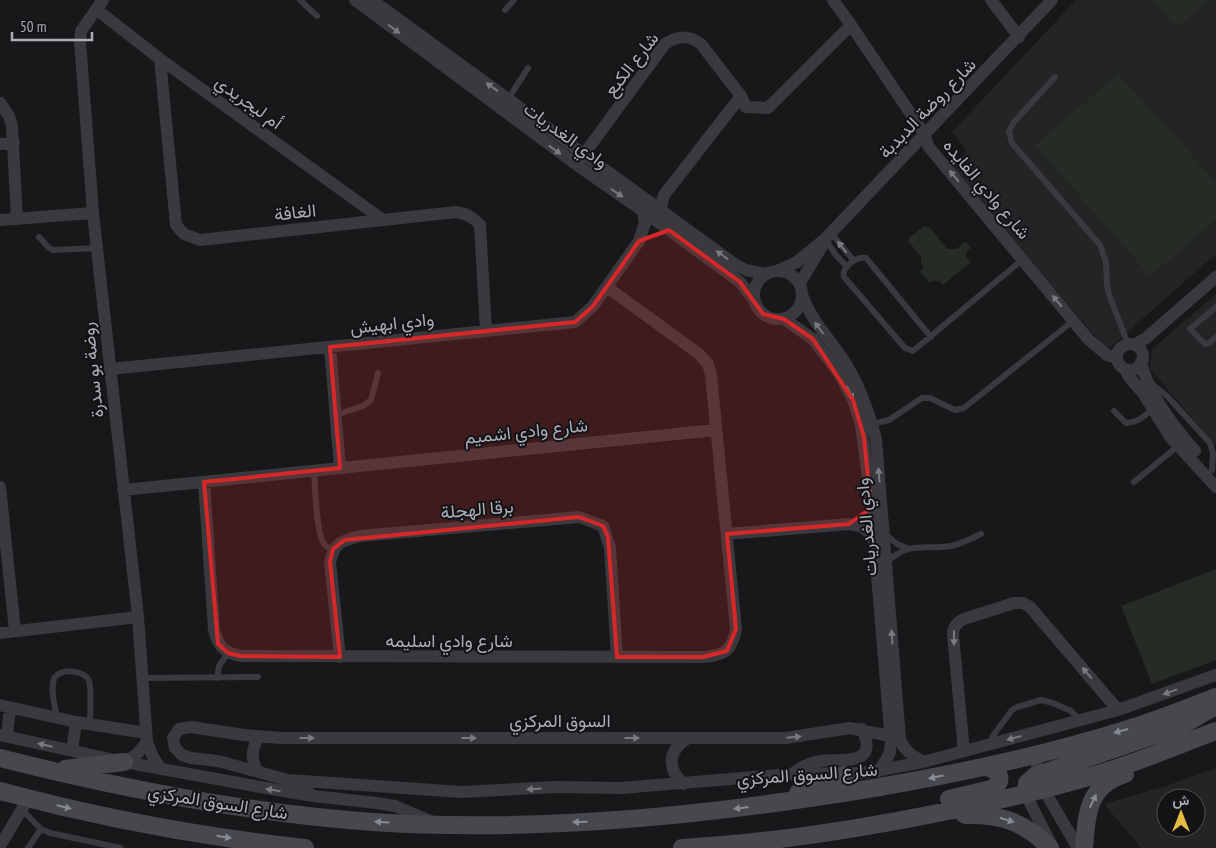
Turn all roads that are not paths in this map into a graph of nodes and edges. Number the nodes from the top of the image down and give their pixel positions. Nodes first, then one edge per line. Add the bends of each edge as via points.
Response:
1 (300, 0) edge
2 (355, 0) edge
3 (514, 0) edge
4 (833, 0) edge
5 (991, 0) edge
6 (1052, 0) edge
7 (373, 3) edge
8 (99, 5) edge
9 (505, 10) dead end
10 (317, 16) dead end
11 (851, 25) junction
12 (1019, 37) junction
13 (160, 59) junction
14 (528, 68) dead end
15 (1055, 77) dead end
16 (741, 96) junction
17 (508, 99) junction
18 (0, 103) edge
19 (925, 135) junction
20 (14, 143) junction
21 (0, 144) edge
22 (580, 160) junction
23 (643, 211) junction
24 (660, 211) junction
25 (93, 213) junction
26 (17, 219) junction
27 (0, 220) edge
28 (383, 220) junction
29 (669, 230) junction
30 (39, 236) dead end
31 (828, 236) junction
32 (639, 241) junction
33 (97, 248) junction
34 (854, 261) junction
35 (1016, 265) dead end
36 (847, 267) junction
37 (779, 270) junction
38 (766, 274) junction
39 (1216, 277) edge
40 (800, 283) junction
41 (607, 287) junction
42 (802, 297) junction
43 (754, 300) junction
44 (1216, 307) edge
45 (784, 318) junction
46 (1073, 321) junction
47 (486, 331) junction
48 (931, 337) junction
49 (1216, 337) edge
50 (330, 347) junction
51 (1136, 351) junction
52 (1117, 358) junction
53 (110, 369) junction
54 (1125, 369) junction
55 (378, 373) dead end
56 (1152, 410) junction
57 (1114, 411) dead end
58 (336, 415) junction
59 (872, 424) junction
60 (716, 430) junction
61 (1178, 446) junction
62 (340, 468) junction
63 (314, 470) junction
64 (1214, 473) edge
65 (204, 482) junction
66 (1134, 482) dead end
67 (0, 487) edge
68 (1216, 487) edge
69 (123, 490) junction
70 (871, 508) junction
71 (2, 522) edge
72 (849, 524) junction
73 (727, 534) junction
74 (981, 534) dead end
75 (879, 535) junction
76 (907, 548) junction
77 (333, 549) junction
78 (886, 563) junction
79 (138, 617) junction
80 (15, 631) junction
81 (0, 633) edge
82 (228, 653) junction
83 (340, 657) junction
84 (617, 657) junction
85 (1216, 675) edge
86 (258, 677) dead end
87 (142, 678) junction
88 (217, 678) junction
89 (1216, 697) edge
90 (1216, 706) edge
91 (5, 707) edge
92 (1118, 710) junction
93 (57, 718) junction
94 (1080, 720) junction
95 (76, 722) junction
96 (90, 724) junction
97 (862, 729) junction
98 (1216, 732) edge
99 (3, 736) edge
100 (890, 736) junction
101 (147, 737) junction
102 (258, 737) junction
103 (688, 738) junction
104 (991, 744) junction
105 (72, 751) junction
106 (963, 751) junction
107 (1034, 755) junction
108 (0, 758) edge
109 (124, 762) junction
110 (923, 762) junction
111 (984, 767) junction
112 (161, 770) junction
113 (49, 771) junction
114 (879, 771) junction
115 (258, 772) junction
116 (792, 774) junction
117 (844, 775) junction
118 (288, 780) junction
119 (1042, 782) junction
120 (684, 784) junction
121 (384, 788) junction
122 (0, 791) edge
123 (1026, 795) junction
124 (313, 796) junction
125 (354, 800) junction
126 (25, 804) junction
127 (765, 805) junction
128 (907, 819) junction
129 (440, 824) junction
130 (41, 829) junction
131 (809, 836) junction
132 (0, 846) edge
133 (263, 846) edge
134 (28, 848) edge
135 (121, 848) edge
136 (305, 848) edge
137 (682, 848) edge
138 (1052, 848) edge
139 (1078, 848) edge
140 (1084, 848) edge

1 - 10 lane
2 - 7 street, وادي الغدريات
3 - 9 lane
4 - 11 street, شارع وادي الفايده
5 - 12 street
6 - 12 street, شارع روضة الدبدبة
17 -> 7 street, وادي الغدريات
7 -> 22 street, وادي الغدريات
8 - 13 street, أم ليجريدي
8 - 25 street, روضة بو سدرة via 81,31 80,41
11 - 16 street, شارع الكبع via 768,108 746,106
11 - 19 street, شارع وادي الفايده
12 - 19 street, شارع روضة الدبدبة
13 - 28 street, أم ليجريدي
13 - 28 street, الغافة via 176,225 184,234 200,240
14 - 17 lane
15 - 51 lane via 1013,123 1009,132 1012,143 1100,245 1106,262 1110,297
16 - 22 street, شارع الكبع via 695,39 672,39 665,44
16 - 24 street via 664,195
17 - 22 street, وادي الغدريات
18 - 20 street via 11,121
19 - 31 street, شارع روضة الدبدبة
46 -> 19 street, شارع وادي الفايده via 928,146
20 - 21 street
20 - 26 street
22 -> 23 street, وادي الغدريات
22 - 24 street, وادي الغدريات
23 - 29 street, وادي الغدريات
23 - 32 street, وادي ابهيش via 644,230
38 -> 24 street, وادي الغدريات via 736,265
25 - 26 street
25 - 33 street, روضة بو سدرة
26 - 27 street
28 - 47 street, الغافة via 456,212 473,217 480,225
29 - 32 street via 650,234
29 - 43 street, وادي الغدريات via 740,282
30 - 33 lane via 53,250
34 -> 31 lane
31 - 36 lane via 836,255
31 - 37 street, شارع روضة الدبدبة via 797,262
31 - 40 street, شارع روضة الدبدبة
32 - 41 street, وادي ابهيش
33 - 53 street, روضة بو سدرة
34 - 36 lane
34 - 48 lane via 866,258
35 - 48 lane
36 - 48 lane via 843,270 844,277 907,350 916,349
37 - 38 street
37 - 40 street
38 - 43 street via 756,285
39 - 51 street via 1146,338
40 - 42 street
41 - 47 street, وادي ابهيش via 575,322
41 - 60 street, شارع وادي اسليمه via 708,364
42 - 45 street via 797,311
59 -> 42 street, وادي الغدريات via 851,373
43 - 45 street via 763,314 773,319
44 - 49 lane via 1190,329 1205,344
45 -> 70 street, وادي الغدريات via 813,339 840,375 853,400 864,437
46 - 52 street, شارع وادي الفايده via 1100,351
46 - 59 lane via 964,408 956,410 930,398 922,398 888,420
47 - 50 street, وادي ابهيش
50 - 53 street, وادي ابهيش
50 - 58 street
51 - 52 street via 1121,347
51 - 54 street via 1139,366 1133,370
51 - 64 street via 1144,377 1172,425
52 - 54 street
53 - 69 street, روضة بو سدرة
54 - 56 street
55 - 58 lane via 371,400
56 - 57 lane via 1132,423 1126,423
56 - 61 street
58 - 62 street
75 -> 59 street, وادي الغدريات via 876,439
60 - 62 street, شارع وادي اشميم
60 - 73 street, شارع وادي اسليمه
61 - 66 lane
61 - 68 street
62 - 63 street, شارع وادي اشميم
63 - 65 street, شارع وادي اشميم
63 - 77 lane via 319,530 322,541
65 - 69 street, شارع وادي اشميم
65 - 82 street via 214,630 218,644
67 - 71 street
69 - 79 street, روضة بو سدرة
70 - 72 street via 862,518
70 - 75 street, وادي الغدريات
71 - 80 street
72 - 73 street
72 - 75 street
73 - 84 street, شارع وادي اسليمه via 736,629 734,643 727,651 703,657
74 - 76 lane via 952,545
75 - 76 lane
75 - 78 street, وادي الغدريات
75 - 100 street, وادي الغدريات
76 - 78 lane
77 - 83 street via 330,562
77 - 84 street, برقا الهجلة via 345,540 360,536 579,517 592,521 603,526 610,548
110 -> 78 street, وادي الغدريات via 909,754 900,739
79 - 80 street
79 - 87 street, روضة بو سدرة
80 - 81 street
82 - 83 street, شارع وادي اسليمه via 240,656
82 - 88 lane via 219,666
83 - 84 street, شارع وادي اسليمه
85 -> 92 street, شارع السوق المركزي
86 - 88 lane
87 - 88 lane
87 - 101 street, روضة بو سدرة
89 -> 107 main road, شارع السوق المركزي via 1129,729
90 - 119 main road via 1194,720
91 - 93 street
91 - 99 street
92 - 94 street, شارع السوق المركزي
92 -> 106 street via 1030,607 1014,603 961,620 954,628
93 - 95 street
93 - 96 lane via 52,686 54,677 60,673 80,672 89,682
94 -> 104 street, شارع السوق المركزي
94 - 104 lane via 1071,711 1041,700 1012,710 992,737
95 - 96 street
95 - 105 street
96 - 101 street
97 - 100 street, السوق المركزي
103 -> 97 street, السوق المركزي via 786,738
97 - 116 street via 865,751 856,759 819,761
98 - 119 main road via 1121,767
140 -> 98 main road via 1091,800 1100,788 1120,776 1198,748
105 -> 99 street, شارع السوق المركزي
100 - 114 street, وادي الغدريات via 890,753
101 - 109 street via 137,754
101 - 112 street, روضة بو سدرة
102 -> 103 street, السوق المركزي
102 - 115 street via 252,756
102 - 115 street, السوق المركزي via 191,726 179,729 173,738 175,748 182,755
103 - 120 street via 678,743 672,757 674,772
104 - 106 street, شارع السوق المركزي
105 - 109 street, شارع السوق المركزي
106 - 110 street, شارع السوق المركزي
107 - 111 main road, شارع السوق المركزي
107 - 119 street
108 - 113 main road, شارع السوق المركزي
109 - 112 street, شارع السوق المركزي
109 - 113 main road
110 - 114 street, شارع السوق المركزي
111 -> 127 main road, شارع السوق المركزي via 868,791
111 - 131 main road via 998,773 998,784 993,788 874,816
124 -> 112 street, شارع السوق المركزي
129 -> 113 main road, شارع السوق المركزي via 375,822 269,811
114 - 117 street, شارع السوق المركزي
115 - 118 street, السوق المركزي
116 - 117 street, شارع السوق المركزي
116 - 120 street, شارع السوق المركزي
117 - 127 main road
118 - 121 street, شارع السوق المركزي
118 - 124 street, السوق المركزي
119 - 123 main road
119 - 139 street
120 -> 121 street, شارع السوق المركزي via 462,792
121 - 125 street, شارع السوق المركزي
122 - 126 main road, شارع السوق المركزي
123 - 128 main road
123 - 138 street
124 - 125 street, شارع السوق المركزي
125 - 129 street, شارع السوق المركزي via 395,806
126 - 130 lane
126 - 132 street
126 -> 133 main road, شارع السوق المركزي
127 -> 129 main road, شارع السوق المركزي via 678,816 610,820
128 - 131 main road
128 -> 138 main road via 995,816 1021,825
130 - 134 lane
130 - 135 lane
131 - 137 main road
133 - 136 main road, شارع السوق المركزي

